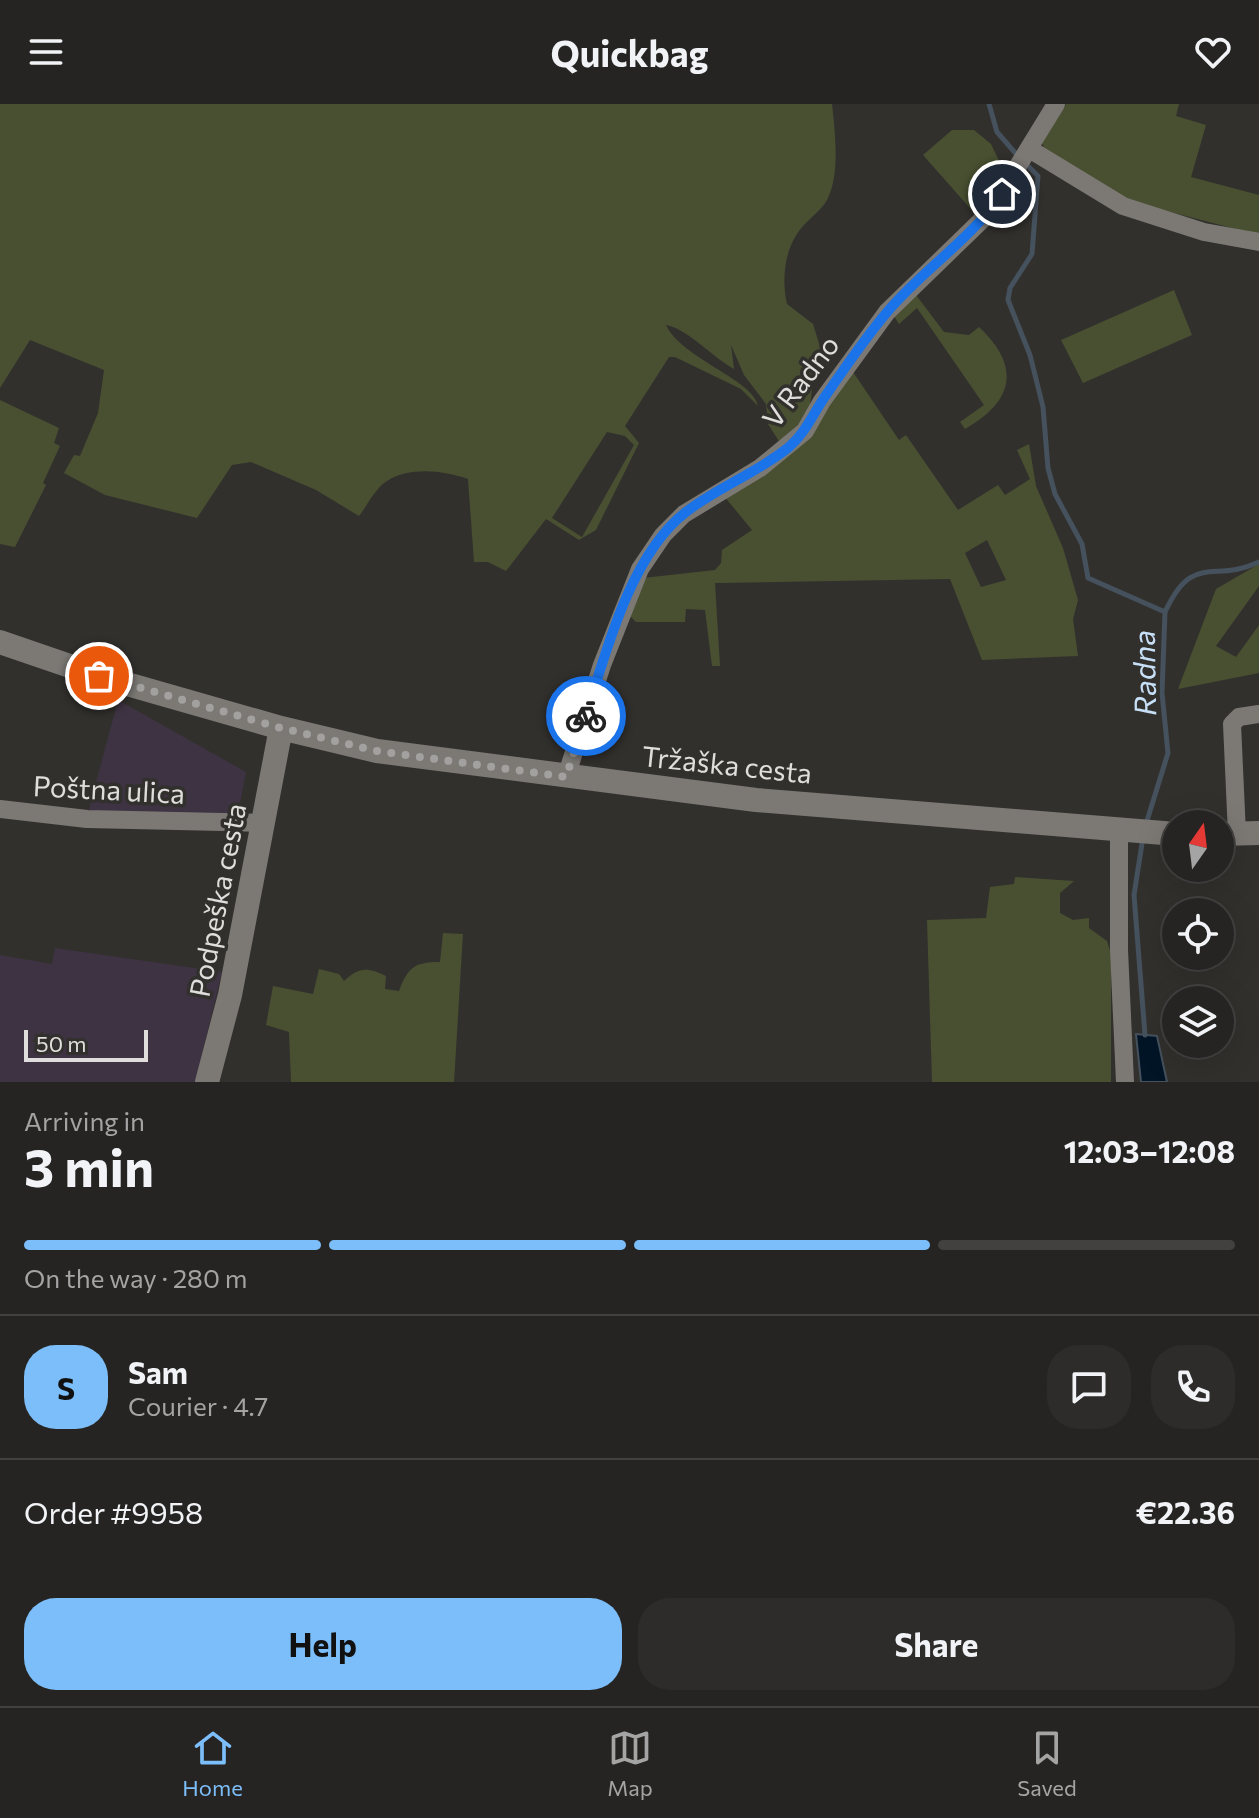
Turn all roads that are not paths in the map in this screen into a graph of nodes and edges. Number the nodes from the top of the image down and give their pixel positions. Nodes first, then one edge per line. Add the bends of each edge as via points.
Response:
1 (1056, 104) edge
2 (1031, 150) junction
3 (1259, 242) edge
4 (0, 642) edge
5 (1259, 714) edge
6 (281, 728) junction
7 (566, 777) junction
8 (0, 809) edge
9 (262, 823) junction
10 (1135, 832) junction
11 (1162, 833) edge
12 (1239, 834) edge
13 (207, 1082) edge
14 (1125, 1082) edge

1 - 2 street, V Radno
2 - 3 street via 1123,206 1204,232
2 - 7 street, V Radno via 1013,169 989,213 887,312 805,431 760,468 684,514 663,535 640,569
4 - 6 main road, Tržaška cesta
5 - 12 street via 1239,717 1232,724
6 - 7 main road, Tržaška cesta via 377,751
6 - 9 main road, Podpeška cesta
7 - 10 main road, Tržaška cesta via 756,800
8 - 9 street, Poštna ulica via 87,819
9 - 13 main road, Podpeška cesta via 230,995
10 - 11 main road, Tržaška cesta
10 - 14 street via 1119,950

